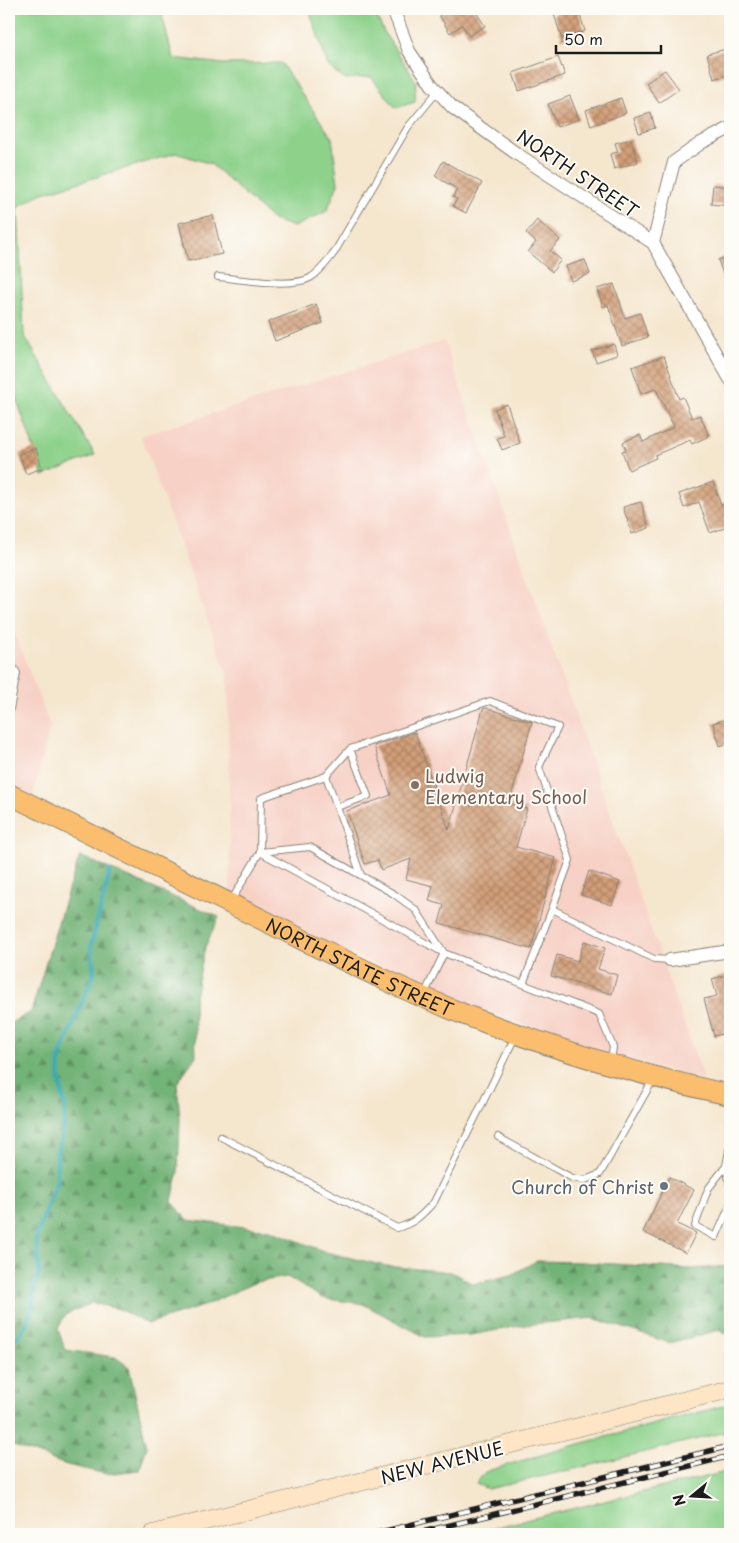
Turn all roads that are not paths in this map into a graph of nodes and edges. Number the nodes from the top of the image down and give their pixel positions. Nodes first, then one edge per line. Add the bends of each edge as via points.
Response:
1 (393, 9) edge
2 (438, 91) junction
3 (730, 128) edge
4 (653, 243) junction
5 (218, 277) dead end
6 (730, 380) edge
7 (9, 661) edge
8 (9, 714) edge
9 (350, 749) junction
10 (326, 776) junction
11 (9, 794) edge
12 (337, 808) junction
13 (260, 852) junction
14 (361, 875) junction
15 (230, 904) junction
16 (552, 909) junction
17 (730, 951) edge
18 (444, 954) junction
19 (670, 960) joint
20 (523, 984) junction
21 (424, 997) junction
22 (516, 1034) junction
23 (610, 1064) junction
24 (654, 1077) junction
25 (730, 1095) edge
26 (221, 1137) dead end
27 (498, 1137) dead end
28 (730, 1145) edge
29 (726, 1166) junction
30 (730, 1186) edge
31 (730, 1205) edge
32 (730, 1389) edge
33 (153, 1534) edge

1 - 2 street, NORTH STREET via 409,51
2 - 4 street, NORTH STREET via 453,108 517,154
2 - 5 lane via 408,127 334,253 320,271 297,283
3 - 4 street via 674,162
4 - 6 street, NORTH STREET
7 - 8 lane via 17,672
9 - 10 lane
9 - 12 lane via 368,796
9 - 16 lane via 490,701 558,727 539,767 570,860
10 - 12 lane
10 - 13 lane via 260,798
11 - 15 main road, NORTH STATE STREET
12 - 14 lane
13 - 14 lane via 310,847
13 - 15 lane
13 - 18 lane
14 - 18 lane via 416,910
15 - 21 main road, NORTH STATE STREET
16 - 19 lane via 654,959
16 - 20 lane
17 - 19 street
18 - 20 lane
18 - 21 lane
20 - 23 lane via 599,1014 613,1047
21 - 22 main road, NORTH STATE STREET
22 - 23 main road, NORTH STATE STREET
22 - 26 lane via 434,1202 409,1225 397,1228
23 - 24 main road, NORTH STATE STREET
24 - 25 main road, NORTH STATE STREET
24 - 27 lane via 600,1174 585,1180 572,1178
28 - 29 lane
29 - 30 lane
29 - 31 lane via 708,1189 695,1226 716,1237
32 - 33 main road, NEW AVENUE

